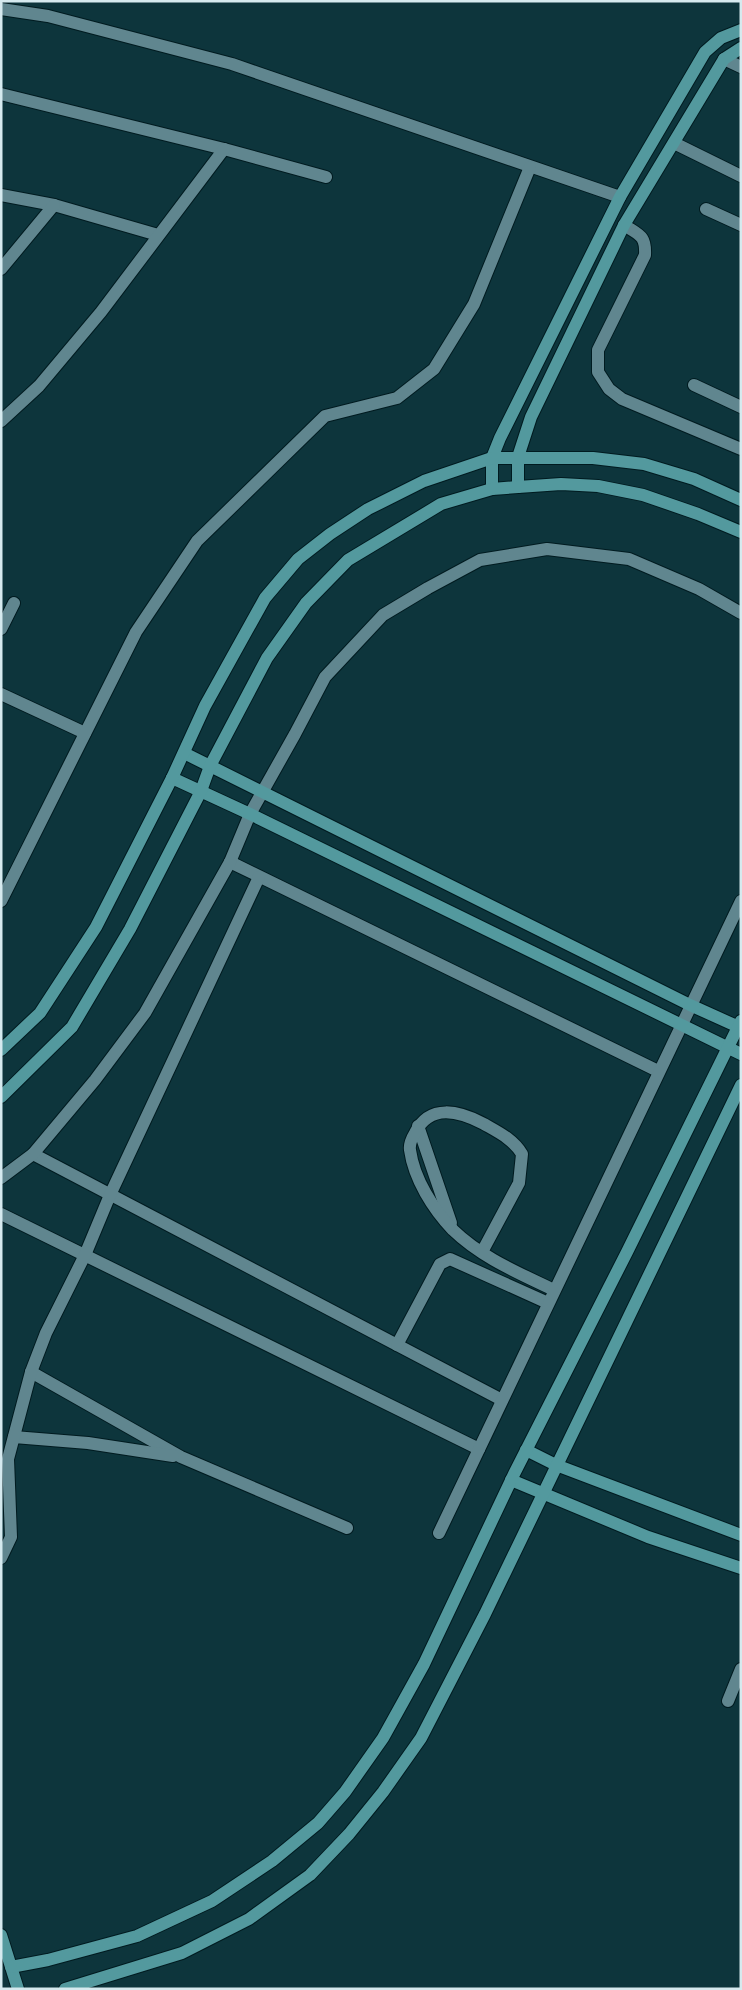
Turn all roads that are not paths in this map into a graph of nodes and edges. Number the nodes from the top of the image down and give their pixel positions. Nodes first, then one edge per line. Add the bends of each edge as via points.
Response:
1 (1, 9) edge
2 (741, 30) edge
3 (741, 48) edge
4 (724, 58) junction
5 (741, 67) edge
6 (1, 94) edge
7 (674, 143) junction
8 (224, 149) junction
9 (530, 167) junction
10 (741, 176) edge
11 (326, 177) dead end
12 (1, 196) edge
13 (620, 197) junction
14 (54, 205) junction
15 (706, 209) dead end
16 (624, 225) junction
17 (741, 225) edge
18 (158, 235) junction
19 (1, 269) edge
20 (694, 385) dead end
21 (741, 408) edge
22 (1, 421) edge
23 (741, 448) edge
24 (518, 457) junction
25 (492, 458) junction
26 (518, 487) junction
27 (492, 489) junction
28 (741, 500) edge
29 (741, 532) edge
30 (14, 603) dead end
31 (741, 612) edge
32 (1, 629) edge
33 (1, 694) edge
34 (85, 732) junction
35 (184, 753) junction
36 (210, 766) junction
37 (172, 778) junction
38 (201, 791) junction
39 (262, 792) junction
40 (250, 814) junction
41 (230, 862) junction
42 (259, 877) junction
43 (1, 901) edge
44 (741, 901) edge
45 (690, 1004) junction
46 (681, 1024) junction
47 (740, 1025) edge
48 (728, 1047) junction
49 (1, 1050) edge
50 (741, 1054) edge
51 (658, 1071) junction
52 (741, 1085) edge
53 (1, 1097) edge
54 (33, 1154) junction
55 (1, 1178) edge
56 (110, 1195) junction
57 (1, 1214) edge
58 (482, 1252) junction
59 (85, 1256) junction
60 (554, 1290) junction
61 (548, 1303) junction
62 (397, 1345) junction
63 (31, 1372) junction
64 (502, 1400) junction
65 (14, 1437) junction
66 (479, 1449) junction
67 (526, 1450) junction
68 (181, 1457) junction
69 (556, 1465) junction
70 (511, 1480) junction
71 (543, 1493) junction
72 (347, 1528) dead end
73 (438, 1533) dead end
74 (741, 1535) edge
75 (1, 1558) edge
76 (741, 1568) edge
77 (741, 1670) edge
78 (728, 1701) dead end
79 (1, 1935) edge
80 (11, 1967) junction
81 (18, 1989) edge
82 (65, 1989) edge

1 - 9 street via 48,16 232,64
2 - 13 street via 721,38 705,52
3 - 4 street
4 - 5 street
4 - 7 street
6 - 8 street
7 - 10 street
7 - 16 street
8 - 11 street
8 - 18 street
9 - 13 street
9 - 34 street via 474,304 434,369 397,398 325,416 197,541 136,632
12 - 14 street
13 - 25 street
14 - 18 street
14 - 19 street
15 - 17 street
16 - 23 street via 642,237 646,244 645,255 598,350 598,372 609,389 622,399
16 - 24 street via 531,417
18 - 22 street via 101,312 39,386
20 - 21 street
24 - 25 street
24 - 26 street
24 - 28 street via 593,458 644,464 694,479
25 - 27 street
25 - 35 street via 424,481 368,509 298,559 265,598 205,706
26 - 27 street
26 - 29 street via 598,486 643,495
27 - 36 street via 441,504 348,560 306,603 267,658
30 - 32 street
31 - 39 street via 699,589 628,560 547,550 480,560 383,615 325,676
33 - 34 street
34 - 43 street
35 - 36 street
35 - 37 street
36 - 38 street
36 - 39 street
37 - 38 street
37 - 49 street via 96,927 40,1013
38 - 40 street
38 - 53 street via 130,929 72,1027
39 - 40 street
39 - 45 street
40 - 41 street
40 - 46 street
41 - 42 street
41 - 54 street via 145,1013 95,1080
42 - 51 street
42 - 56 street
44 - 45 street
45 - 46 street
45 - 47 street
46 - 48 street
46 - 51 street
47 - 48 street
48 - 50 street
48 - 67 street
51 - 60 street
52 - 69 street
54 - 55 street
54 - 56 street
56 - 59 street
56 - 62 street
57 - 59 street
58 - 58 street via 519,1183 522,1154 511,1140 470,1116 438,1112 425,1117 418,1126 454,1230
58 - 60 street
59 - 63 street via 46,1333
59 - 66 street
60 - 61 street
61 - 62 street via 450,1259 440,1264
61 - 64 street
62 - 64 street
63 - 65 street
63 - 68 street
64 - 66 street
65 - 68 street via 88,1442
65 - 75 street via 8,1459 10,1536
66 - 73 street
67 - 69 street
67 - 70 street
68 - 72 street
69 - 71 street
69 - 74 street
70 - 71 street
70 - 80 street via 424,1664 383,1738 318,1823 272,1861 212,1901 137,1936
71 - 76 street via 648,1537
71 - 82 street via 421,1738 378,1799 310,1875 249,1920 182,1953
77 - 78 street
79 - 80 street
80 - 81 street

